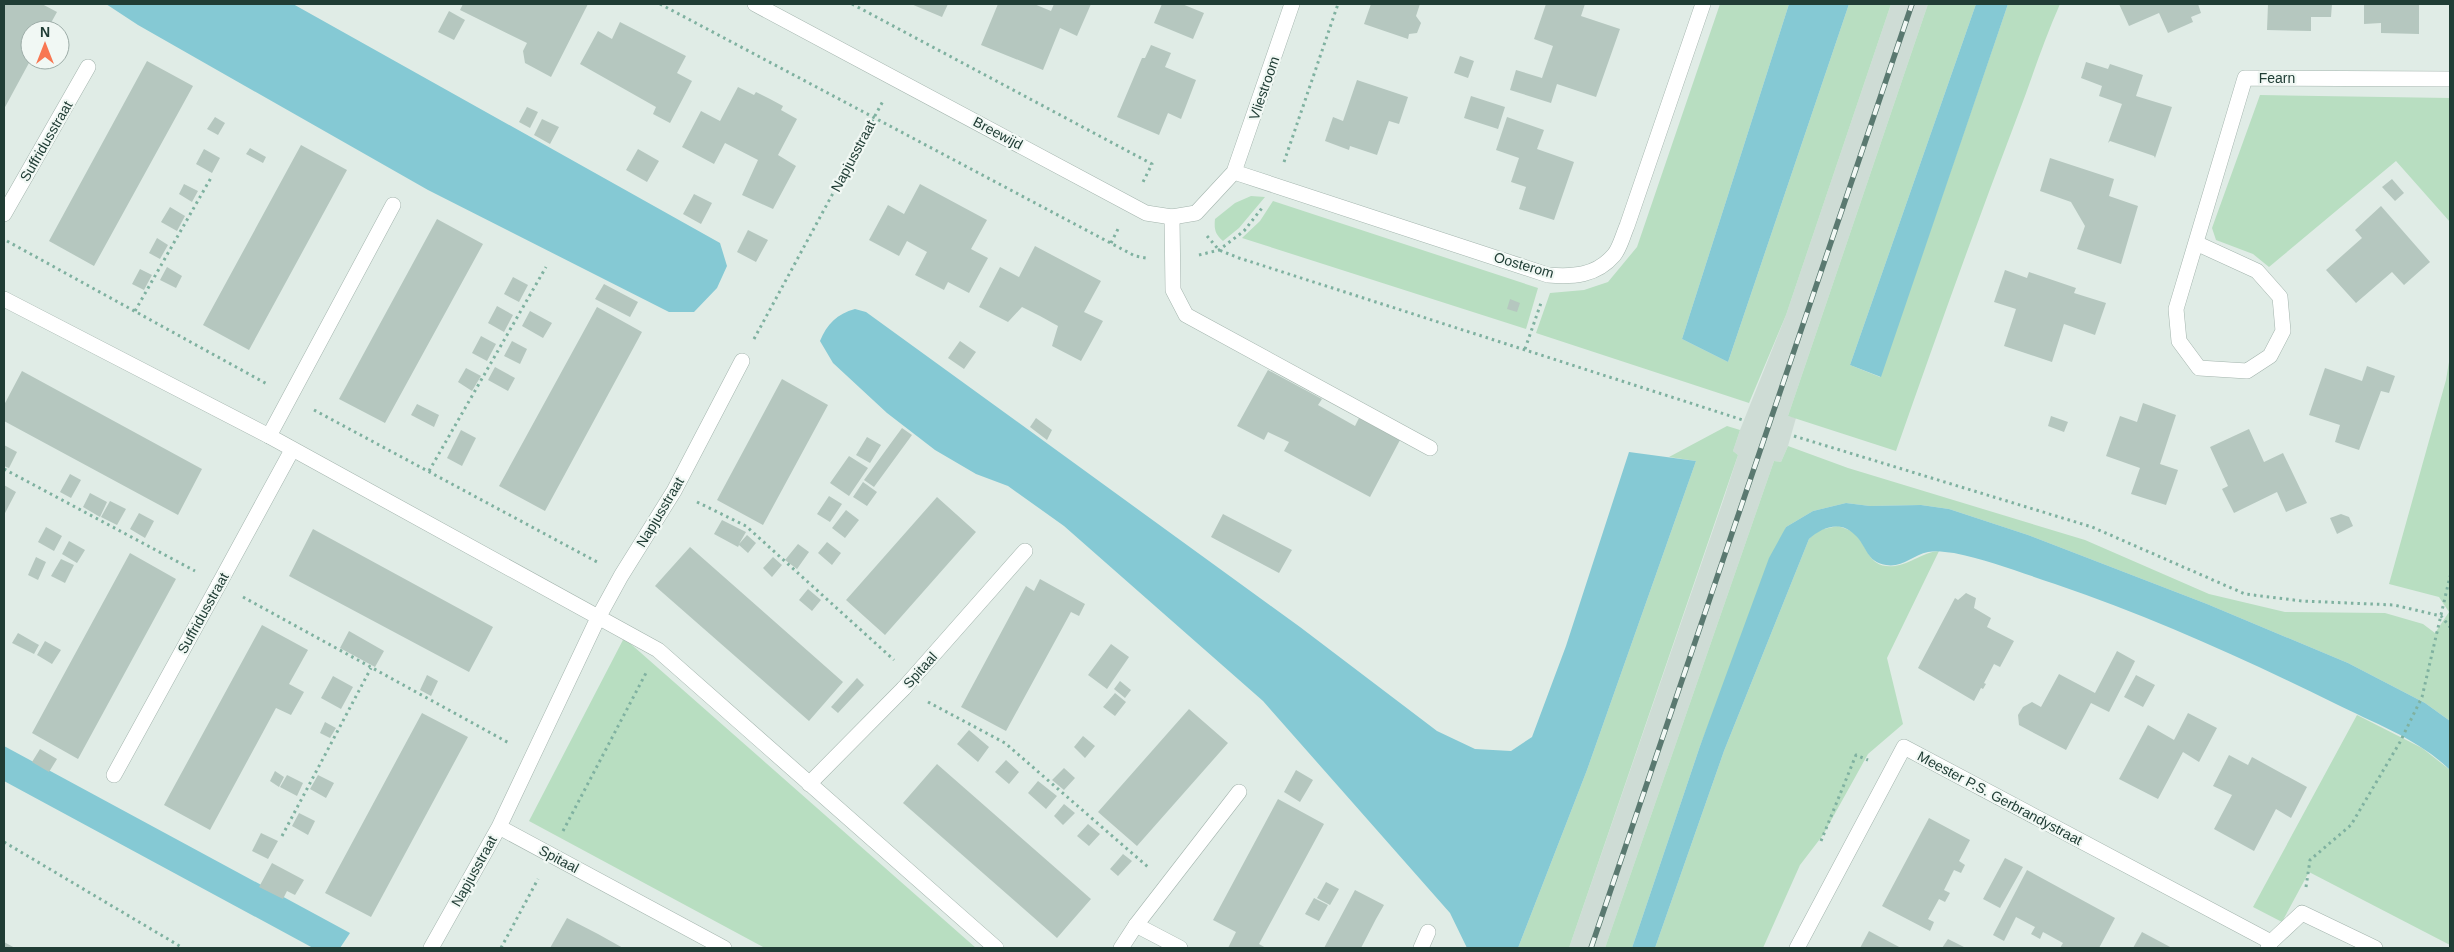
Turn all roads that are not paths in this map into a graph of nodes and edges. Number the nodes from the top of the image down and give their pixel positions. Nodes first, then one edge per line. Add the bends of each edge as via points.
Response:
1 (755, 4) edge
2 (1292, 4) edge
3 (1703, 4) edge
4 (88, 67) dead end
5 (2450, 79) edge
6 (1234, 172) junction
7 (393, 205) dead end
8 (4, 214) edge
9 (1172, 217) junction
10 (2196, 243) junction
11 (4, 299) edge
12 (742, 361) road end
13 (269, 436) junction
14 (1430, 448) dead end
15 (292, 450) junction
16 (1025, 551) dead end
17 (598, 618) junction
18 (114, 775) dead end
19 (809, 784) junction
20 (1239, 792) dead end
21 (499, 826) junction
22 (1136, 925) junction
23 (1428, 932) dead end
24 (2269, 945) edge
25 (431, 948) edge
26 (724, 948) edge
27 (996, 948) edge
28 (1121, 948) edge
29 (1180, 948) edge
30 (1421, 948) edge
31 (1797, 948) edge
32 (2375, 948) edge

1 - 9 street, Breewijd via 1146,213
2 - 6 street, Vliestroom
3 - 6 street, Oosterom via 1627,226 1615,255 1596,270 1572,277 1548,274
4 - 8 street, Suffridusstraat
5 - 10 street, Fearn via 2245,78
6 - 9 street, Breewijd via 1196,213
7 - 13 street
9 - 14 street via 1173,290 1186,315
10 - 10 street, Fearn via 2176,310 2179,341 2199,368 2247,372 2270,356 2283,330 2280,297 2257,271
11 - 13 street
12 - 17 street, Napjusstraat via 674,491
13 - 15 street
15 - 17 street
15 - 18 street, Suffridusstraat
16 - 19 street, Spitaal via 908,683
17 - 19 street via 658,650
17 - 21 street, Napjusstraat
19 - 27 street
20 - 22 street
21 - 25 street, Napjusstraat
21 - 26 street, Spitaal
22 - 28 street
22 - 29 street
23 - 30 street
24 - 31 street, Meester P.S. Gerbrandystraat via 1904,747
24 - 32 street via 2302,913

